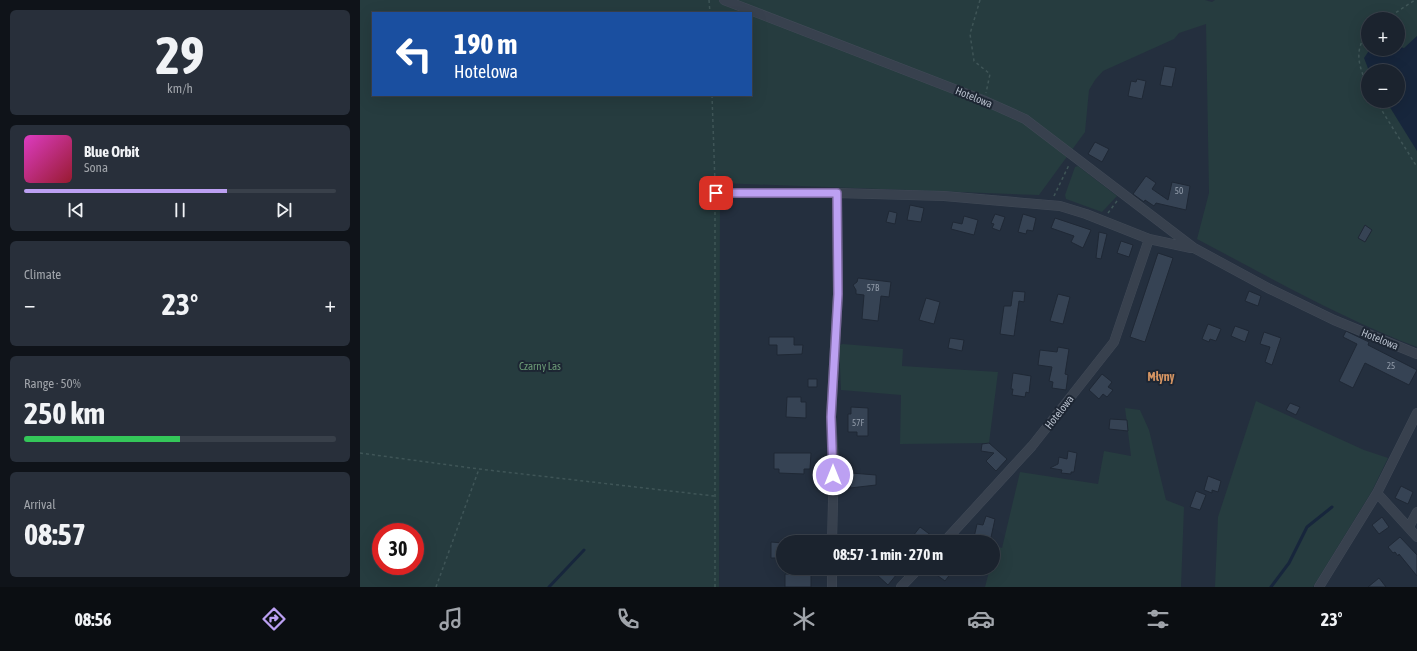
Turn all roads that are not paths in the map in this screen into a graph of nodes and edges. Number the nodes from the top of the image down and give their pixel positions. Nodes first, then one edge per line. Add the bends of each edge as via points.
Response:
1 (724, 0) edge
2 (716, 193) road end
3 (837, 193) junction
4 (1149, 239) junction
5 (1194, 248) junction
6 (1417, 354) edge
7 (1417, 413) edge
8 (1377, 493) junction
9 (1417, 512) edge
10 (1409, 527) junction
11 (832, 535) edge
12 (950, 535) edge
13 (1417, 537) edge
14 (832, 575) edge
15 (912, 575) edge
16 (832, 587) edge
17 (901, 587) edge
18 (1319, 587) edge

1 - 5 street, Hotelowa via 985,101 1025,119
2 - 3 street, Hotelowa
3 - 4 street, Hotelowa via 944,196 1050,205 1071,209
3 - 11 street via 838,294 831,417 834,461
4 - 5 street, Hotelowa
4 - 12 street, Hotelowa via 1114,342 1032,446
5 - 6 street, Hotelowa via 1334,320
7 - 8 street
8 - 10 street
8 - 18 street
9 - 10 street
10 - 13 street
14 - 16 street
15 - 17 street

